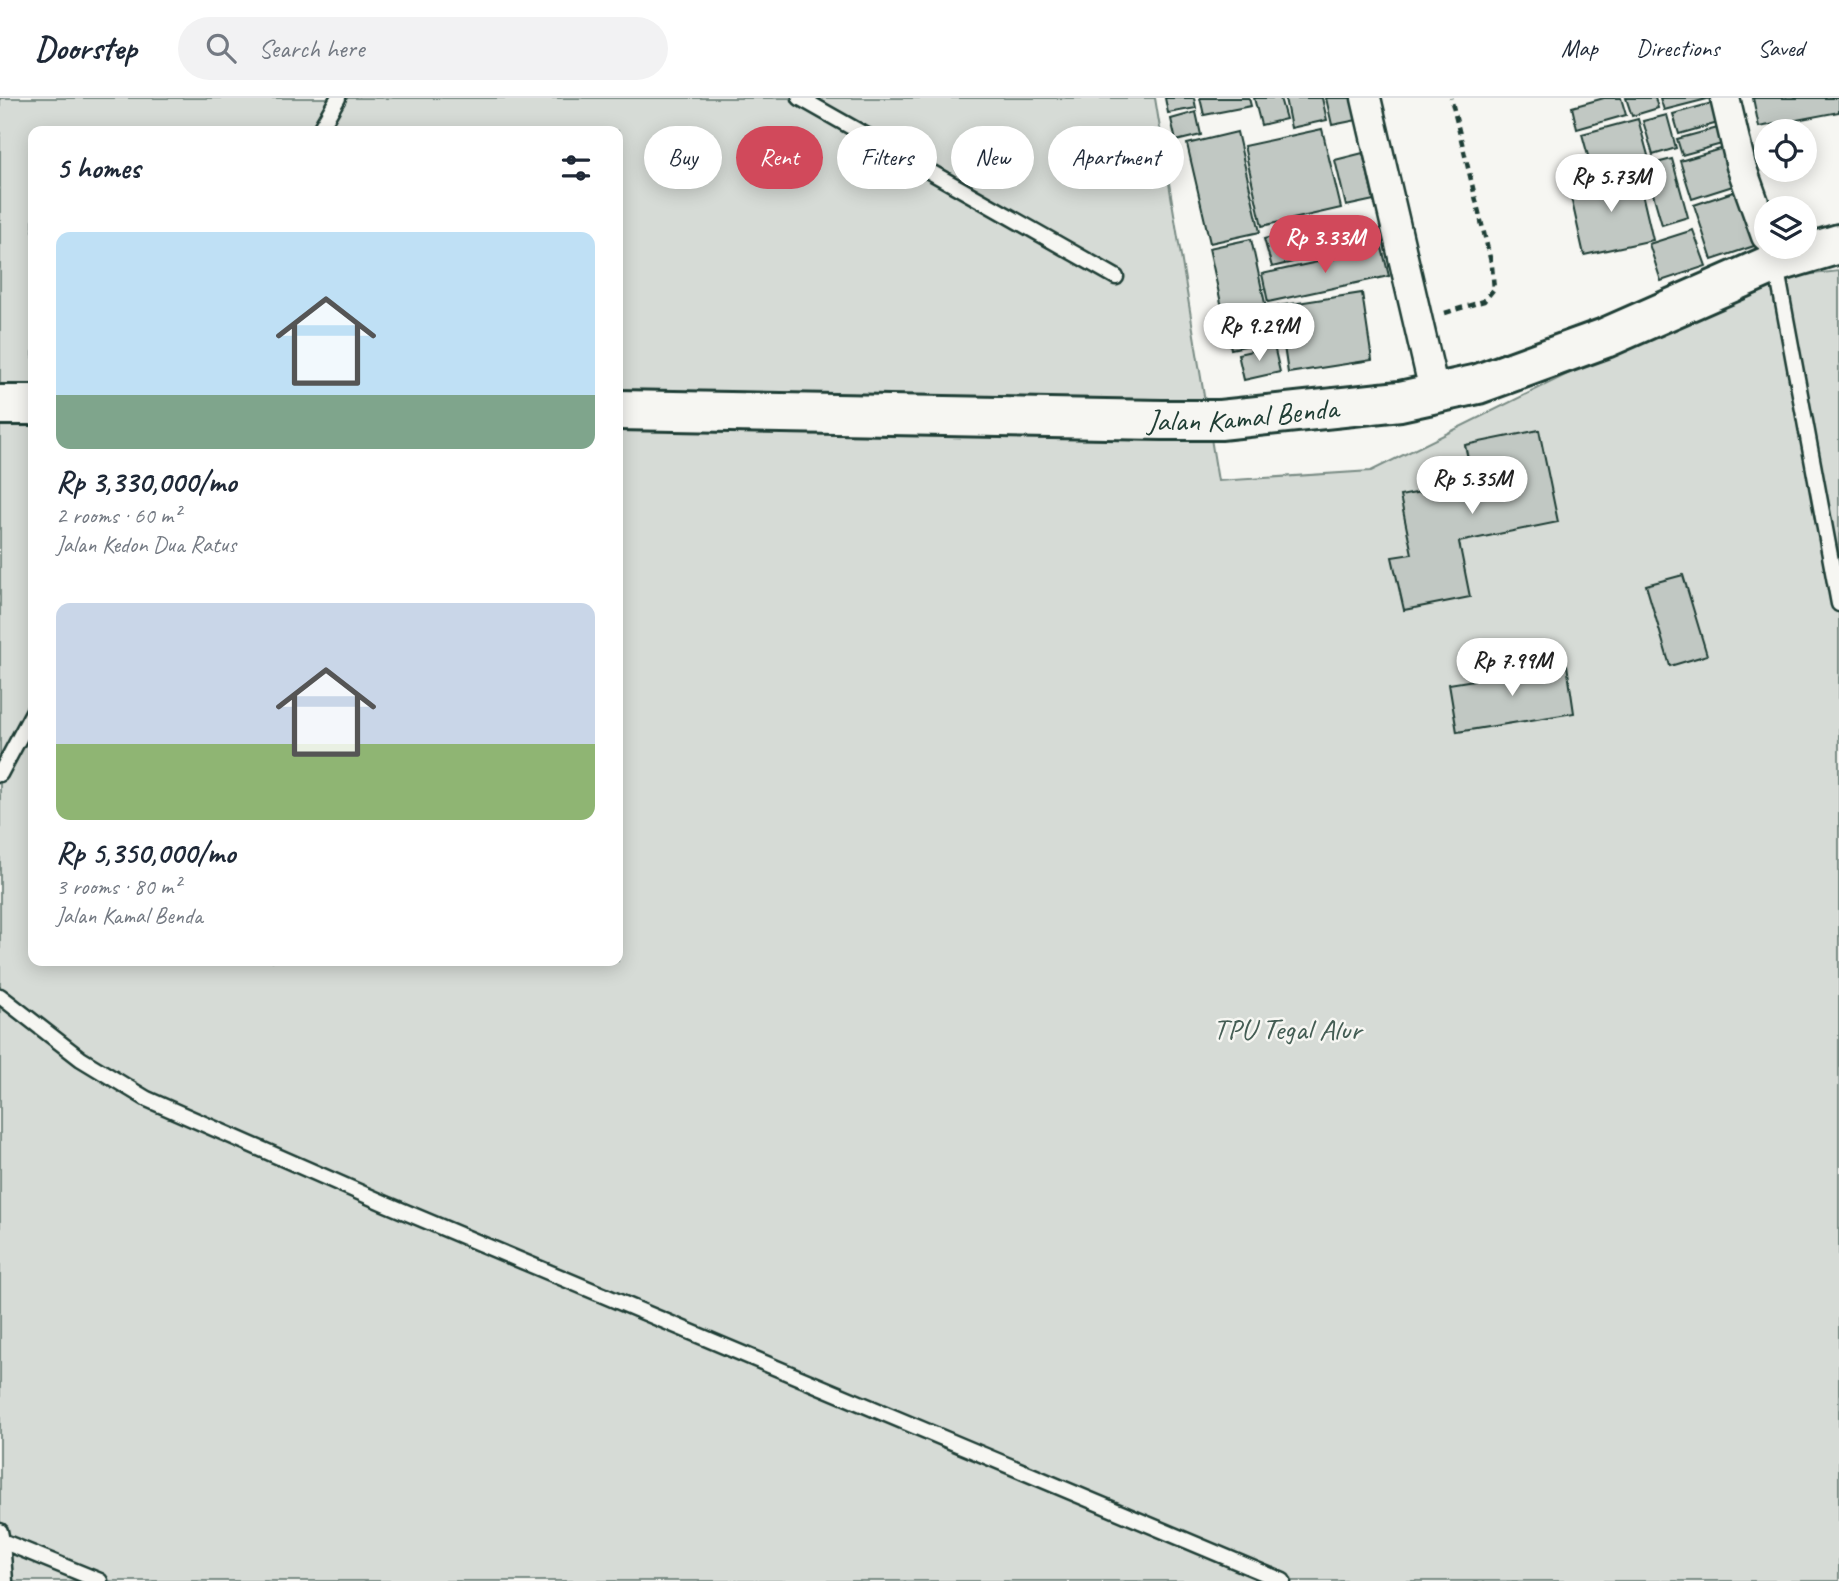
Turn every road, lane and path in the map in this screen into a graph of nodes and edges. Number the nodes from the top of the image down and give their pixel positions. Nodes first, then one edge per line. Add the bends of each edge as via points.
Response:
1 (338, 98) edge
2 (800, 98) edge
3 (1366, 98) edge
4 (1451, 98) edge
5 (1724, 98) edge
6 (322, 126) edge
7 (1754, 203) edge
8 (1839, 244) edge
9 (1817, 248) edge
10 (1764, 259) edge
11 (1773, 259) edge
12 (1116, 277) dead end
13 (1438, 316) dead end
14 (1435, 395) junction
15 (28, 404) edge
16 (0, 405) edge
17 (623, 410) edge
18 (1839, 604) edge
19 (28, 721) edge
20 (0, 774) edge
21 (0, 996) edge
22 (1, 1536) edge
23 (5, 1581) edge
24 (100, 1581) edge
25 (1283, 1581) edge

1 - 6 lane
2 - 12 lane
3 - 14 street
4 - 13 path via 1494,289 1484,301
5 - 7 street
8 - 9 main road, Jalan Kamal Benda
10 - 14 main road, Jalan Kamal Benda via 1605,338
11 - 18 lane
14 - 17 main road, Jalan Kamal Benda via 1220,420
15 - 16 main road
19 - 20 lane
21 - 25 lane via 81,1059 147,1099
22 - 23 lane
22 - 24 lane

